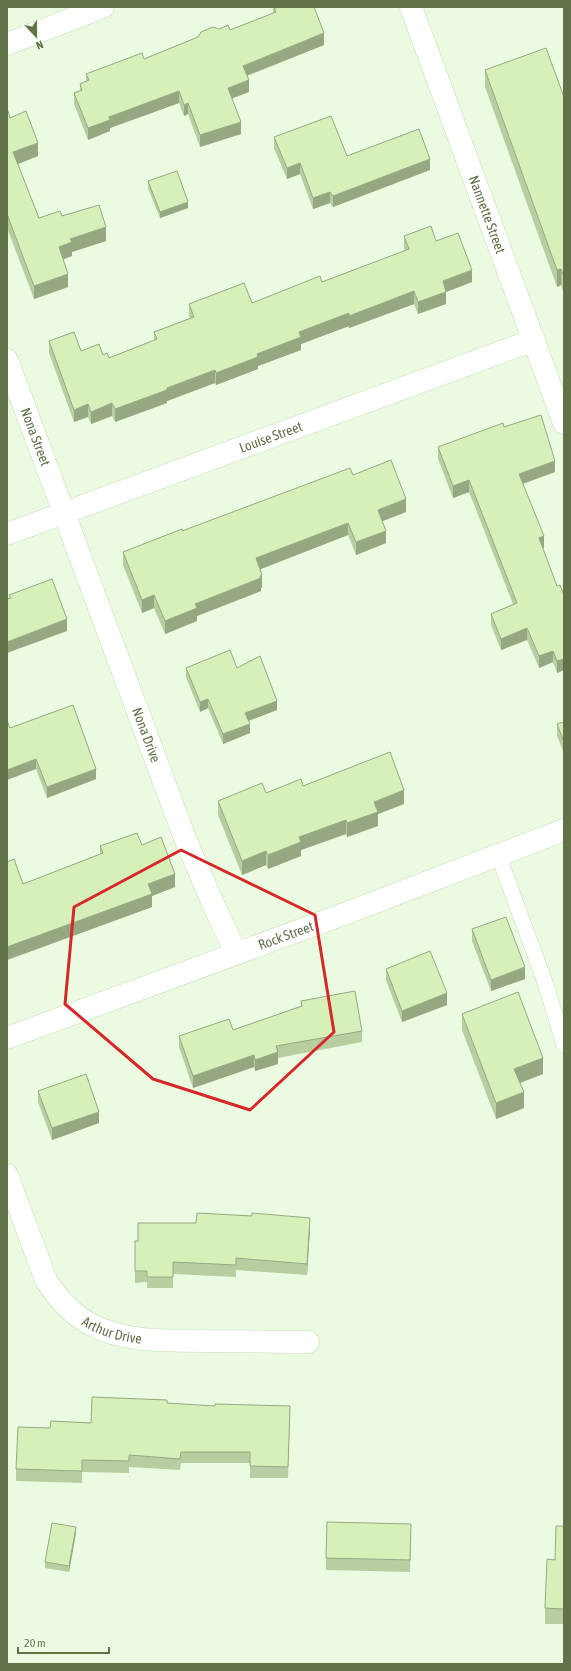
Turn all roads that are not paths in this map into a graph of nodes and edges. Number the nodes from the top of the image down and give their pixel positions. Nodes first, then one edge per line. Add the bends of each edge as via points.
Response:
1 (103, 7) edge
2 (410, 7) edge
3 (7, 44) edge
4 (534, 340) junction
5 (7, 360) edge
6 (564, 422) edge
7 (64, 513) junction
8 (7, 534) edge
9 (564, 830) edge
10 (498, 854) junction
11 (236, 953) junction
12 (7, 1038) edge
13 (564, 1045) edge
14 (7, 1176) edge
15 (308, 1342) dead end

1 - 3 street
2 - 4 street, Nannette Street
4 - 6 street, Nannette Street
4 - 7 street, Louise Street
5 - 7 street, Nona Street
7 - 8 street, Louise Street
7 - 11 street, Nona Drive via 186,841
9 - 10 street, Rock Street
10 - 11 street, Rock Street
10 - 13 lane via 547,988
11 - 12 street, Rock Street
14 - 15 street, Arthur Drive via 46,1280 71,1312 93,1326 122,1337 160,1340

